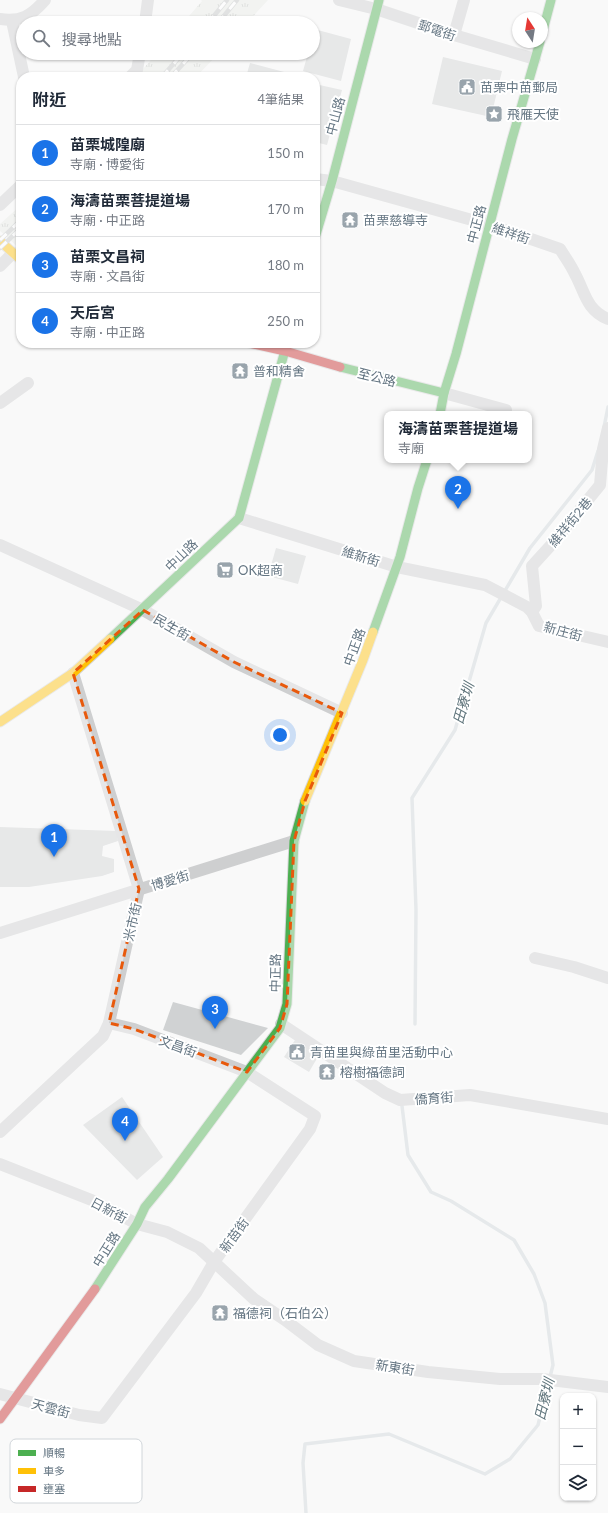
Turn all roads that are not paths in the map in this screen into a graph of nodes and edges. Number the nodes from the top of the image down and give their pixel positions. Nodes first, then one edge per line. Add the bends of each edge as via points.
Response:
1 (44, 0) edge
2 (148, 0) edge
3 (340, 0) edge
4 (464, 0) edge
5 (551, 0) edge
6 (378, 4) edge
7 (548, 12) edge
8 (26, 16) edge
9 (146, 16) edge
10 (0, 19) edge
11 (16, 20) edge
12 (12, 21) junction
13 (454, 35) junction
14 (16, 40) edge
15 (538, 48) edge
16 (535, 59) junction
17 (20, 60) edge
18 (139, 60) edge
19 (23, 72) edge
20 (135, 72) edge
21 (320, 180) edge
22 (332, 181) junction
23 (16, 190) edge
24 (0, 205) edge
25 (320, 221) edge
26 (490, 225) junction
27 (0, 241) edge
28 (16, 256) edge
29 (16, 258) edge
30 (0, 266) edge
31 (608, 319) edge
32 (286, 348) edge
33 (289, 348) edge
34 (28, 383) dead end
35 (444, 393) junction
36 (0, 403) edge
37 (506, 410) dead end
38 (441, 411) edge
39 (608, 428) edge
40 (426, 463) edge
41 (239, 518) junction
42 (0, 545) edge
43 (397, 567) junction
44 (530, 609) junction
45 (143, 610) junction
46 (608, 642) edge
47 (73, 673) junction
48 (342, 713) junction
49 (0, 722) edge
50 (294, 841) junction
51 (140, 889) junction
52 (0, 933) edge
53 (535, 958) dead end
54 (608, 978) edge
55 (108, 1023) junction
56 (281, 1024) junction
57 (248, 1072) junction
58 (608, 1119) edge
59 (0, 1132) edge
60 (0, 1164) edge
61 (137, 1224) junction
62 (214, 1262) junction
63 (608, 1387) edge
64 (0, 1394) edge
65 (16, 1398) junction
66 (102, 1418) joint
67 (0, 1420) edge

1 - 8 street
2 - 9 street
3 - 6 street, 郵電街
4 - 13 street
5 - 7 street
6 - 13 street, 郵電街
6 - 22 street, 中山路
10 - 12 street
11 - 12 street
12 - 14 street
13 - 16 street, 郵電街
15 - 16 street, 中正路
16 - 26 street, 中正路
17 - 19 street
18 - 20 street
21 - 22 street, 維祥街
22 - 25 street, 中山路
22 - 26 street, 維祥街
23 - 24 street
26 - 31 street, 維祥街 via 560,249 576,274 589,305
26 - 35 street, 中正路
27 - 28 street
29 - 30 street
32 - 41 street
33 - 35 street, 至公路 via 343,368
34 - 36 street
35 - 37 street, 至公路
35 - 38 street, 中正路
39 - 44 street, 維祥街2巷 via 603,449 600,485 532,566 536,606
40 - 43 street, 中正路
41 - 43 street, 維新街
41 - 45 street, 中山路
42 - 45 street, 民生街
43 - 44 street, 維新街 via 485,585
43 - 48 street, 中正路
44 - 46 street, 新庄街 via 539,626
45 - 47 street, 中山路
45 - 48 street, 民生街 via 234,662
47 - 49 street, 中山路
47 - 51 street, 米市街
48 - 50 street, 中正路 via 305,801
50 - 51 street, 博愛街
50 - 56 street, 中正路 via 287,1004
51 - 52 street, 博愛街
51 - 55 street, 米市街
53 - 54 street
55 - 57 street, 文昌街
55 - 59 street, 米市街 via 103,1036
56 - 57 street, 中正路
56 - 58 street, 僑育街 via 400,1100 470,1095
57 - 61 street, 中正路 via 145,1208
57 - 62 street, 新苗街 via 316,1116 310,1129
60 - 61 street, 日新街 via 94,1201
61 - 62 street, 日新街 via 183,1239
61 - 65 street, 中正路 via 90,1298
62 - 63 street, 新東街 via 254,1299 318,1345 354,1361 435,1373 542,1379
62 - 66 street, 新苗街 via 196,1293
64 - 65 street, 天雲街
65 - 66 street, 天雲街 via 79,1415
65 - 67 street, 中正路

